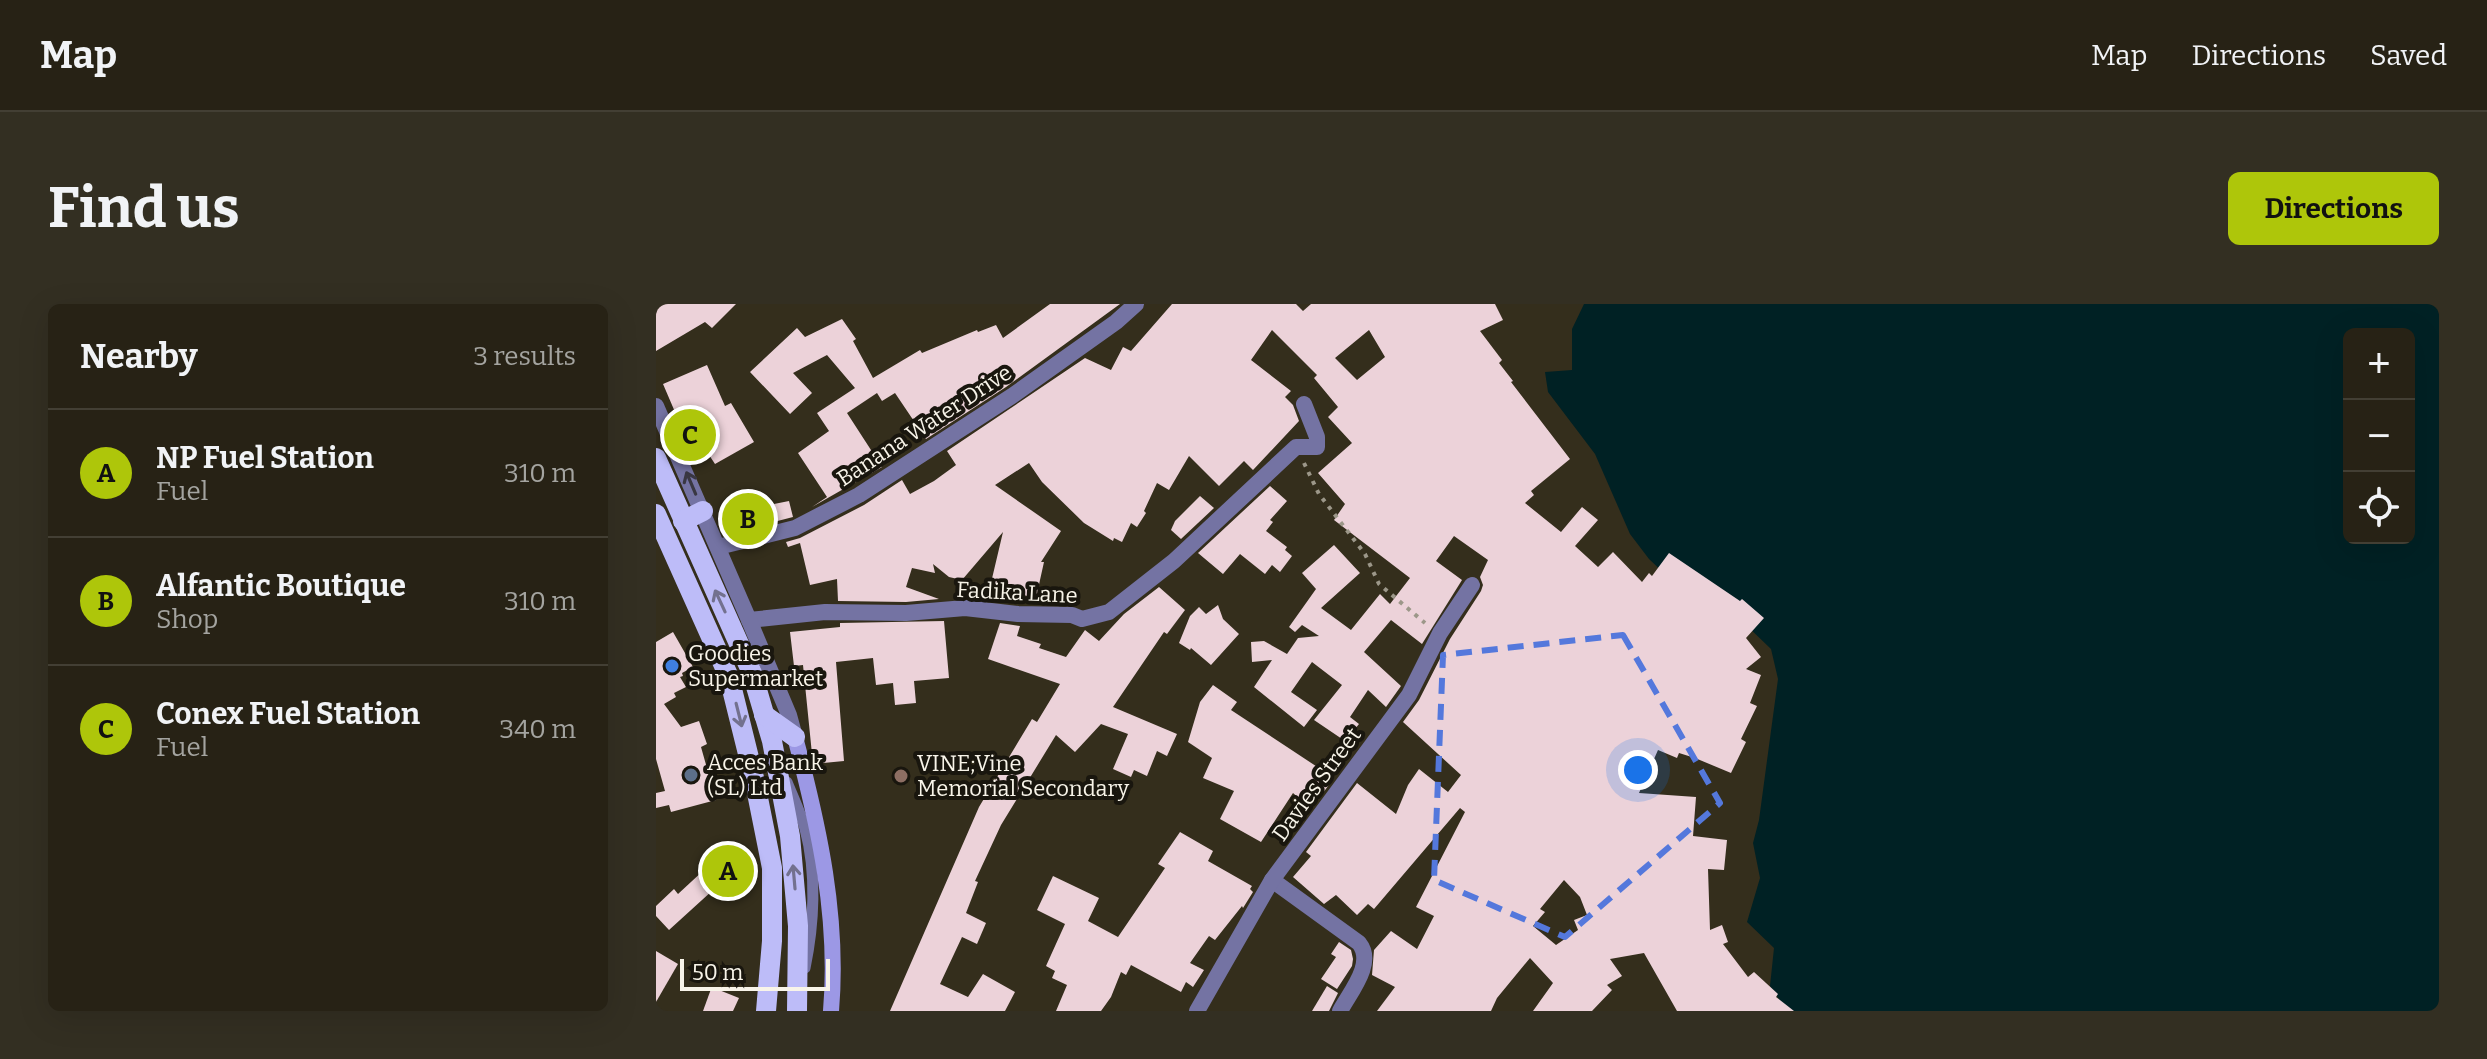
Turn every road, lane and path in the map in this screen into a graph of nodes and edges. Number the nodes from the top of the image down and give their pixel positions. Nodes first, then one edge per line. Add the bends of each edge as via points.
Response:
1 (1136, 304) edge
2 (1304, 404) dead end
3 (656, 406) edge
4 (1296, 447) junction
5 (656, 458) edge
6 (703, 511) junction
7 (656, 514) edge
8 (683, 521) junction
9 (718, 547) junction
10 (1472, 585) dead end
11 (749, 620) junction
12 (1440, 633) junction
13 (764, 715) junction
14 (795, 737) junction
15 (1272, 880) junction
16 (798, 1006) edge
17 (766, 1011) edge
18 (831, 1011) edge
19 (1197, 1011) edge
20 (1340, 1011) edge

1 - 9 street, Banana Water Drive via 1012,396 859,495 795,528
2 - 4 street, Fadika Lane via 1319,443
6 -> 3 street
4 - 11 street, Fadika Lane via 1174,561 1109,612 1082,619 965,608
4 - 12 path via 1319,494 1365,554 1379,584
5 - 8 main road
6 - 8 main road
6 - 9 street
7 -> 17 main road via 729,677 754,778 772,868
13 -> 8 main road via 752,673
9 - 11 street
10 - 12 street, Davies Street
11 - 14 street
12 - 15 street, Davies Street via 1409,695
13 - 14 main road
16 -> 13 main road via 790,836
14 - 18 main road via 828,880
15 - 19 street, Davies Street
15 - 20 street via 1359,943 1367,957

